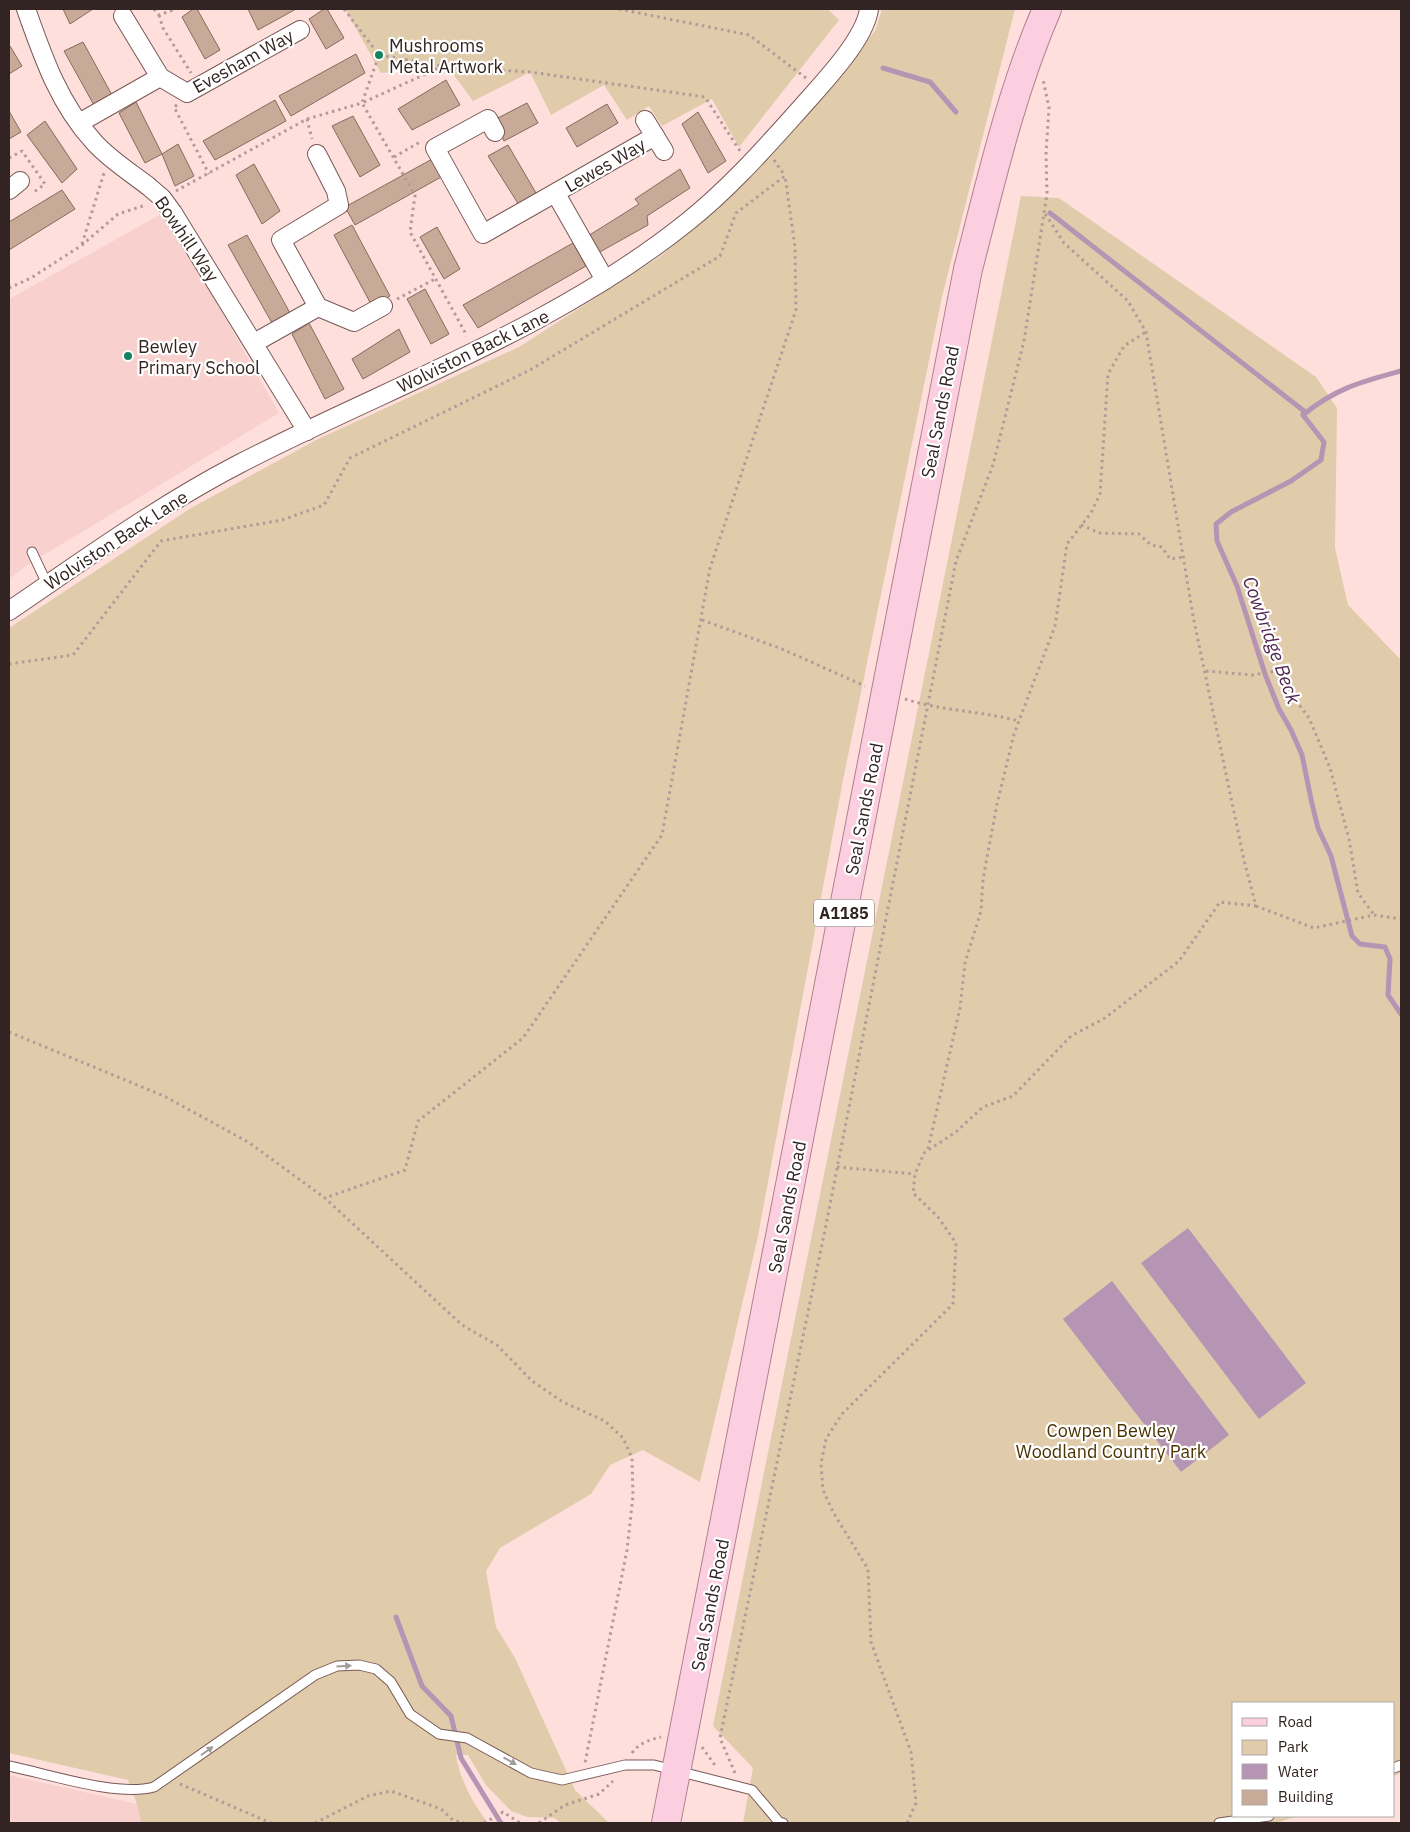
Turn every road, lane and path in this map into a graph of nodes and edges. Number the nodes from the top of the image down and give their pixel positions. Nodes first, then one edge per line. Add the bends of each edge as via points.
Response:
1 (26, 9) edge
2 (154, 9) edge
3 (176, 9) edge
4 (344, 9) edge
5 (619, 9) edge
6 (869, 9) edge
7 (1047, 9) edge
8 (159, 15) junction
9 (123, 16) dead end
10 (300, 30) dead end
11 (1031, 46) junction
12 (378, 55) junction
13 (443, 66) junction
14 (160, 77) junction
15 (818, 88) junction
16 (193, 90) junction
17 (362, 103) junction
18 (645, 120) dead end
19 (79, 123) junction
20 (495, 132) dead end
21 (435, 148) junction
22 (317, 154) dead end
23 (110, 156) junction
24 (394, 157) junction
25 (749, 165) junction
26 (210, 174) junction
27 (180, 190) dead end
28 (556, 194) junction
29 (148, 195) junction
30 (1044, 212) junction
31 (82, 245) junction
32 (437, 278) junction
33 (605, 280) junction
34 (9, 288) edge
35 (383, 306) joint
36 (318, 307) junction
37 (1146, 332) junction
38 (254, 343) junction
39 (476, 352) junction
40 (308, 431) junction
41 (1081, 525) junction
42 (32, 552) dead end
43 (1184, 557) junction
44 (47, 584) junction
45 (9, 610) edge
46 (702, 620) junction
47 (9, 664) edge
48 (1206, 671) junction
49 (886, 693) junction
50 (927, 706) junction
51 (1019, 721) junction
52 (1256, 906) junction
53 (1374, 915) junction
54 (1401, 919) edge
55 (9, 1032) edge
56 (928, 1150) junction
57 (837, 1167) junction
58 (916, 1174) junction
59 (325, 1198) junction
60 (625, 1765) junction
61 (9, 1766) edge
62 (676, 1772) junction
63 (588, 1775) junction
64 (167, 1779) junction
65 (737, 1785) junction
66 (1262, 1817) edge
67 (271, 1823) edge
68 (315, 1823) edge
69 (464, 1823) edge
70 (484, 1823) edge
71 (520, 1823) edge
72 (539, 1823) edge
73 (666, 1823) edge
74 (783, 1823) edge
75 (907, 1823) edge
76 (1219, 1823) edge

1 - 19 street, Bowhill Way via 54,83
2 - 8 path
3 - 8 path
4 - 12 path
5 - 15 path via 749,35
6 - 15 street, Wolviston Back Lane via 868,18 856,39
7 - 11 main road, Seal Sands Road / A1185
8 - 16 path
9 - 14 street, Evesham Way
10 - 16 street, Evesham Way
11 - 30 path via 1046,86 1049,108
11 - 49 main road, Seal Sands Road / A1185 via 1003,134 968,269
12 - 13 path
12 - 17 path
13 - 17 path
13 - 25 path via 530,72 705,97
14 - 16 street, Evesham Way
14 - 19 street
15 - 25 street, Wolviston Back Lane
16 - 26 path via 174,107
17 - 24 path
17 - 26 path via 306,119
18 - 28 street, Lewes Way via 659,144
19 - 23 street, Bowhill Way via 94,143
20 - 21 street via 488,119
21 - 24 path via 423,140
21 - 28 street, Lewes Way via 483,234
22 - 36 street via 340,205 281,240
23 - 29 street, Bowhill Way
23 - 31 path
24 - 32 path via 415,195 410,232
25 - 33 street, Wolviston Back Lane via 689,221
26 - 27 path
28 - 33 street, Lewes Way
29 - 31 path via 118,214
29 - 38 street, Bowhill Way, bridge via 162,198 173,213
30 - 37 path via 1064,243 1128,301
30 - 50 path via 1024,341 993,465 956,561
31 - 34 path via 31,278
32 - 35 path
32 - 39 path
33 - 39 street, Wolviston Back Lane via 539,320
35 - 36 street via 354,322
36 - 38 street
37 - 41 path via 1124,346 1108,374 1100,494 1091,514
37 - 43 path
38 - 40 street, Bowhill Way
39 - 40 street, Wolviston Back Lane
40 - 44 street, Wolviston Back Lane via 238,464 172,502
41 - 43 path via 1100,533 1140,534 1151,545 1162,547 1170,559
41 - 51 path via 1067,544 1055,626
42 - 44 lane
43 - 48 path
44 - 45 street, Wolviston Back Lane
46 - 47 path via 710,568 796,310 795,247 785,176 736,213 720,256 530,370 350,458 324,505 282,520 161,541 73,655
46 - 49 path via 782,649
46 - 59 path via 662,835 523,1038 418,1121 405,1170
48 - 52 path
48 - 53 path via 1252,676 1283,670 1292,695 1309,718 1330,768 1349,839 1358,893
49 - 50 path
49 - 62 main road, Seal Sands Road / A1185
50 - 51 path
50 - 57 path
51 - 56 path via 996,804 980,911 964,964 960,1008
52 - 53 path via 1314,928
52 - 56 path via 1220,902 1179,961 1106,1018 1071,1036 1013,1096 983,1106 956,1132
53 - 54 path
55 - 59 path via 164,1096 248,1142
56 - 58 path
57 - 58 path
57 - 65 path via 720,1738 734,1766
58 - 75 path via 913,1192 938,1217 956,1244 953,1304 842,1414 826,1439 821,1464 823,1490 868,1570 871,1642 912,1752 916,1803
59 - 63 path via 462,1325 497,1345 532,1381 563,1402 605,1421 623,1438 632,1458 633,1496 627,1550 585,1760
60 - 62 lane via 654,1765
60 - 63 lane
60 - 72 path via 599,1794 565,1805
61 - 64 lane via 139,1791
62 - 65 lane
62 - 73 main road, Seal Sands Road / A1185
64 -> 63 lane via 315,1675 337,1666 376,1669 391,1682 410,1714 439,1734 467,1738 531,1773 562,1780
64 - 67 path
65 - 74 lane via 752,1790
66 - 76 lane
68 - 69 path via 368,1796 391,1792 441,1810 453,1820
70 - 71 path via 503,1812

